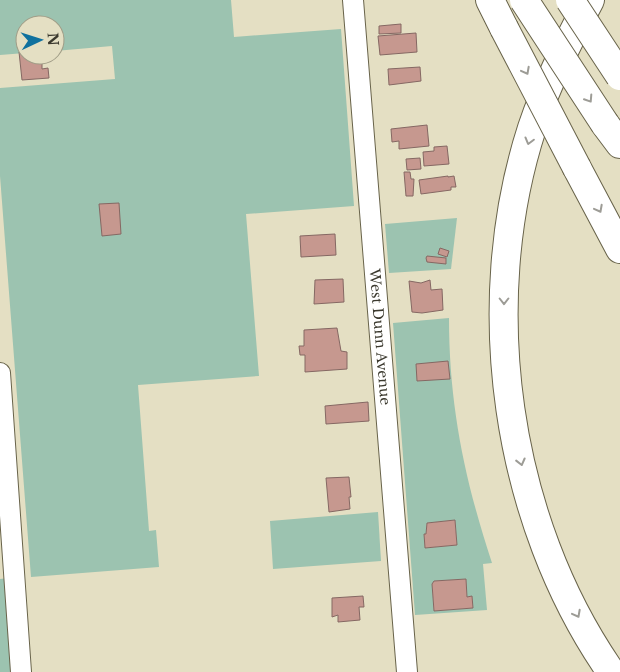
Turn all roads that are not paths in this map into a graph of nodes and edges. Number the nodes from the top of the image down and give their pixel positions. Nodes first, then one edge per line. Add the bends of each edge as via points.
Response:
1 (353, 0) edge
2 (490, 0) edge
3 (524, 0) edge
4 (570, 0) edge
5 (590, 0) edge
6 (620, 76) edge
7 (613, 134) edge
8 (620, 249) edge
9 (0, 372) edge
10 (21, 672) edge
11 (407, 672) edge
12 (611, 672) edge

1 - 11 street, West Dunn Avenue
2 -> 8 highway, bridge
3 -> 7 highway, bridge
4 - 6 highway, bridge
5 -> 12 highway via 550,81 532,129 518,182 504,290 504,348 518,452 532,505 564,590
9 - 10 street

